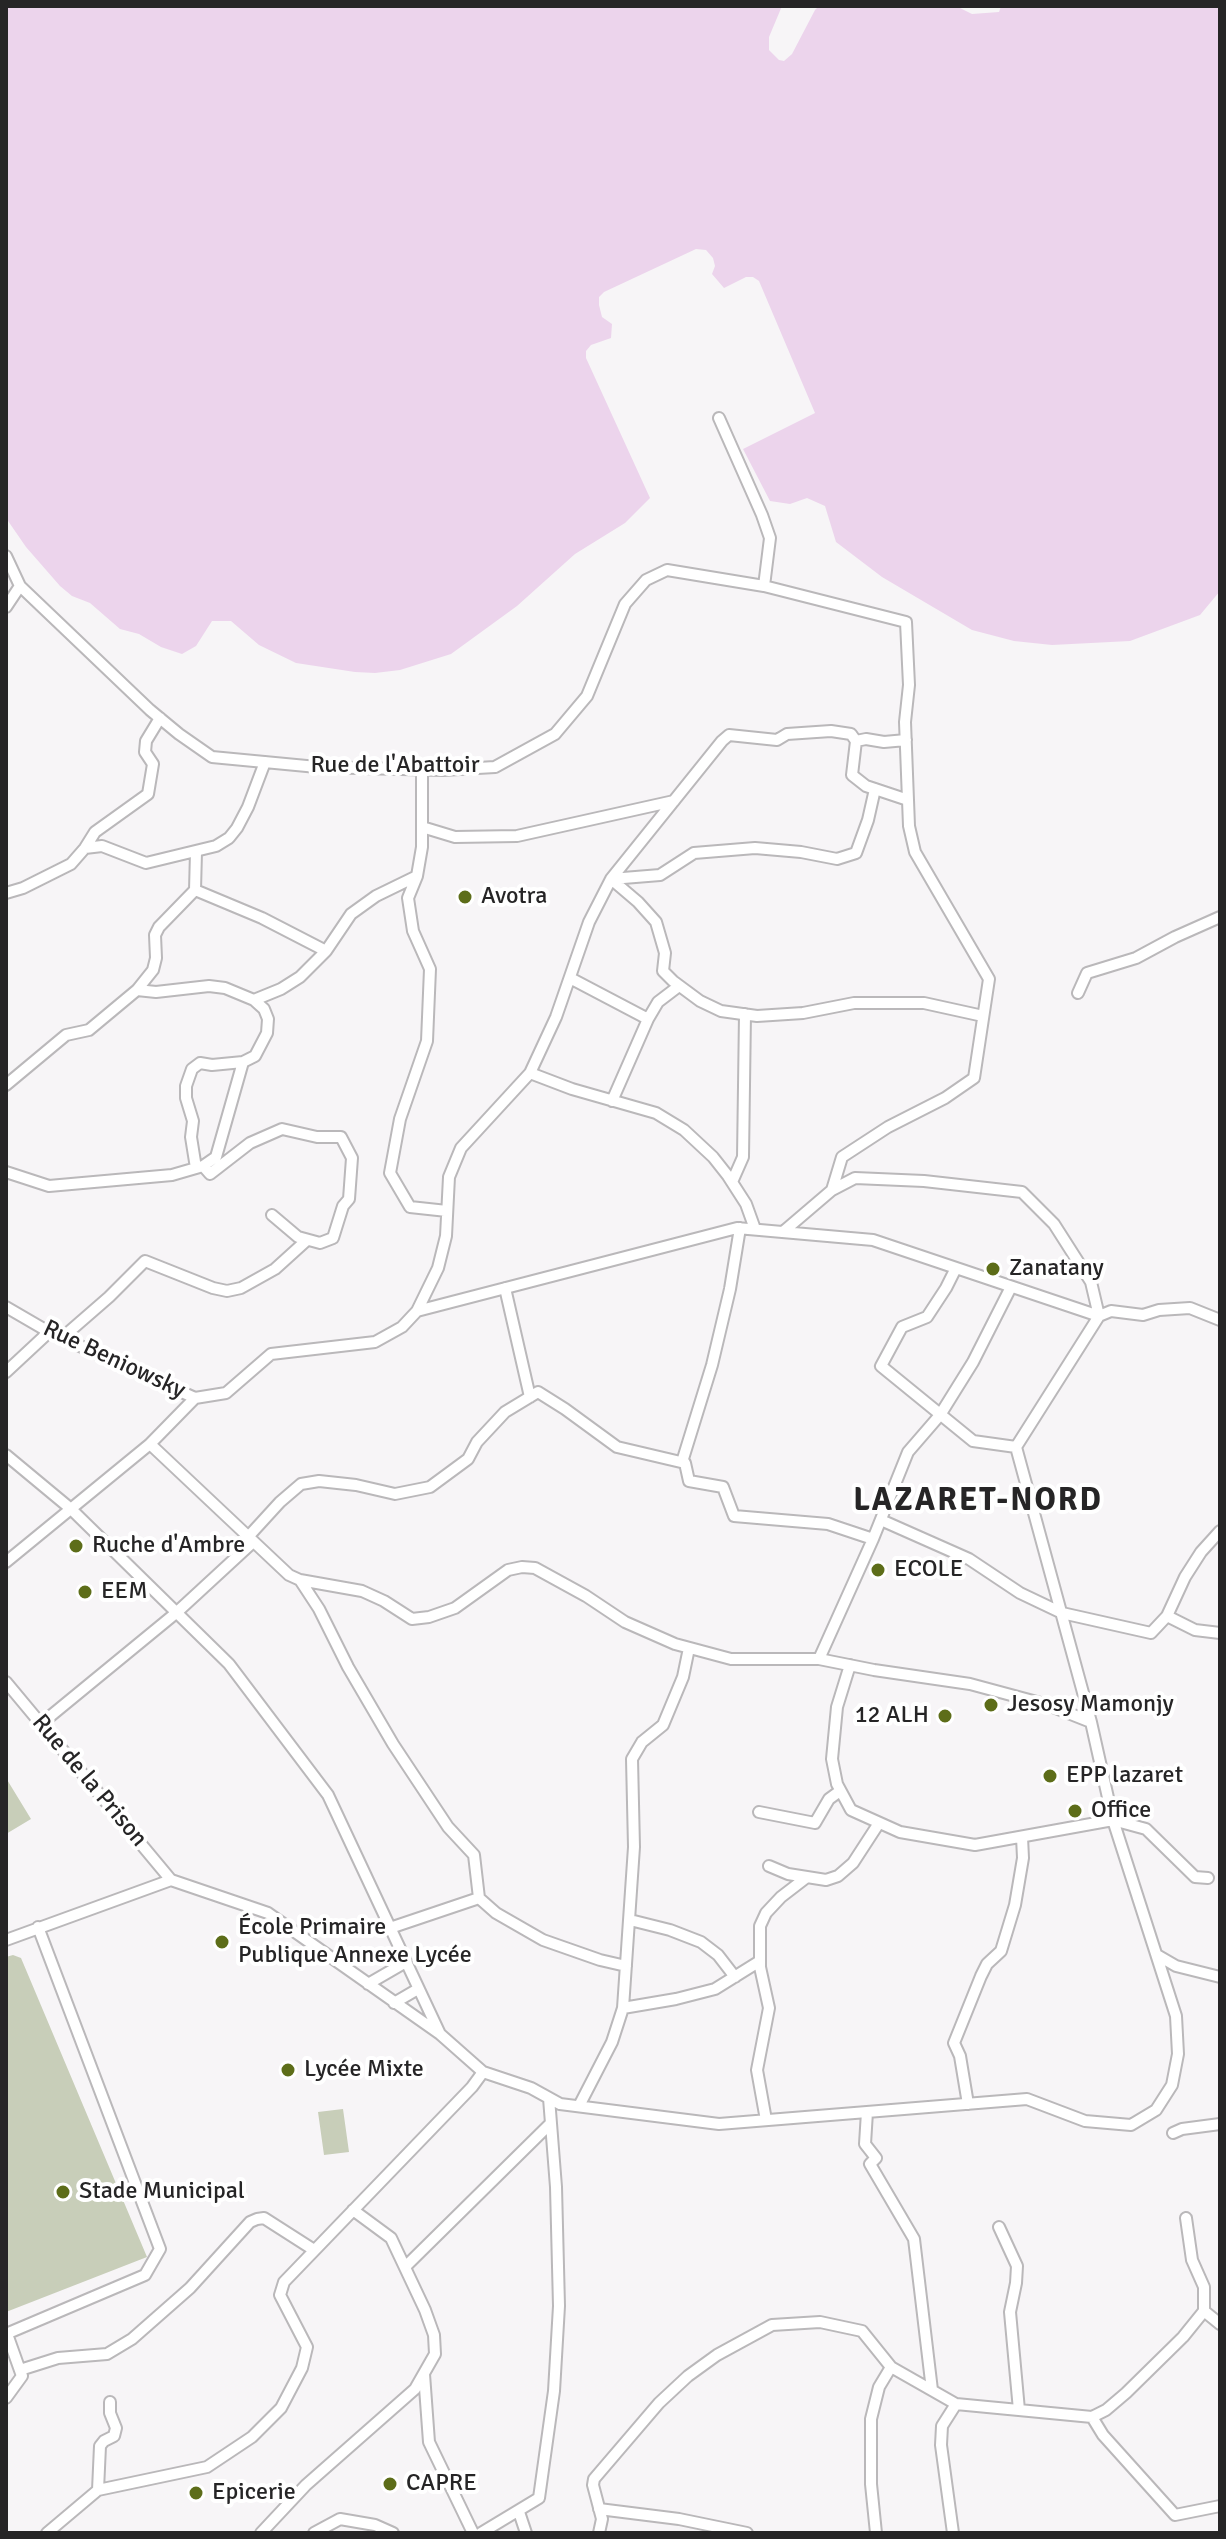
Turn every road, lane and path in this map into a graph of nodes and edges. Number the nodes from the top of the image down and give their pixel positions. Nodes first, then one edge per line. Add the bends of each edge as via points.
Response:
1 (719, 418) dead end
2 (6, 556) edge
3 (20, 586) junction
4 (764, 586) junction
5 (6, 607) edge
6 (160, 718) junction
7 (906, 740) junction
8 (856, 741) junction
9 (265, 762) junction
10 (422, 768) junction
11 (875, 789) junction
12 (908, 800) junction
13 (674, 801) junction
14 (422, 827) junction
15 (85, 848) junction
16 (196, 852) junction
17 (417, 876) junction
18 (611, 879) junction
19 (195, 890) junction
20 (6, 893) edge
21 (1220, 917) edge
22 (326, 951) junction
23 (570, 978) junction
24 (679, 986) junction
25 (137, 990) junction
26 (1078, 993) dead end
27 (254, 1000) junction
28 (745, 1014) junction
29 (983, 1016) junction
30 (648, 1019) junction
31 (243, 1062) junction
32 (530, 1073) junction
33 (6, 1085) edge
34 (612, 1101) junction
35 (200, 1167) junction
36 (6, 1172) edge
37 (732, 1182) junction
38 (832, 1190) junction
39 (447, 1211) junction
40 (272, 1215) dead end
41 (740, 1228) junction
42 (755, 1229) junction
43 (784, 1231) junction
44 (307, 1240) junction
45 (956, 1268) junction
46 (1011, 1287) junction
47 (505, 1288) junction
48 (6, 1307) edge
49 (417, 1311) junction
50 (1099, 1316) junction
51 (1220, 1320) edge
52 (49, 1332) junction
53 (63, 1337) junction
54 (6, 1372) edge
55 (530, 1397) junction
56 (195, 1398) junction
57 (940, 1415) junction
58 (150, 1444) junction
59 (1016, 1447) junction
60 (6, 1455) edge
61 (682, 1462) junction
62 (71, 1509) junction
63 (881, 1520) junction
64 (1220, 1531) edge
65 (873, 1539) junction
66 (250, 1540) junction
67 (6, 1562) edge
68 (300, 1580) junction
69 (176, 1613) junction
70 (1062, 1613) junction
71 (1167, 1616) junction
72 (1220, 1633) edge
73 (689, 1648) junction
74 (819, 1659) junction
75 (850, 1665) junction
76 (6, 1682) edge
77 (1091, 1722) junction
78 (42, 1723) junction
79 (840, 1791) junction
80 (759, 1812) dead end
81 (1113, 1820) junction
82 (879, 1823) junction
83 (1022, 1837) junction
84 (769, 1866) dead end
85 (807, 1877) junction
86 (1208, 1878) dead end
87 (171, 1880) junction
88 (479, 1898) junction
89 (630, 1920) junction
90 (38, 1927) junction
91 (390, 1928) junction
92 (6, 1940) edge
93 (1157, 1955) junction
94 (760, 1961) junction
95 (406, 1962) junction
96 (626, 1966) junction
97 (735, 1977) junction
98 (1220, 1977) edge
99 (368, 1984) junction
100 (418, 1989) junction
101 (394, 2003) junction
102 (623, 2008) junction
103 (440, 2034) junction
104 (483, 2072) junction
105 (549, 2098) junction
106 (968, 2104) junction
107 (579, 2106) junction
108 (867, 2112) junction
109 (766, 2120) junction
110 (551, 2123) junction
111 (1220, 2124) edge
112 (1173, 2133) dead end
113 (353, 2210) junction
114 (1186, 2218) dead end
115 (999, 2227) dead end
116 (314, 2250) junction
117 (405, 2267) junction
118 (1204, 2311) junction
119 (1220, 2324) edge
120 (6, 2334) edge
121 (891, 2367) junction
122 (20, 2370) junction
123 (424, 2374) junction
124 (932, 2390) junction
125 (6, 2398) edge
126 (110, 2402) dead end
127 (956, 2404) junction
128 (1019, 2410) junction
129 (1092, 2417) junction
130 (98, 2490) junction
131 (1220, 2506) edge
132 (599, 2509) junction
133 (519, 2512) junction
134 (47, 2533) edge
135 (261, 2533) edge
136 (314, 2533) edge
137 (393, 2533) edge
138 (473, 2533) edge
139 (481, 2533) edge
140 (526, 2533) edge
141 (599, 2533) edge
142 (747, 2533) edge
143 (876, 2533) edge
144 (953, 2533) edge

1 - 4 street via 770,538
2 - 3 street, Rue de l'Abattoir
3 - 5 street
3 - 6 street, Rue de l'Abattoir
4 - 7 street, Rue de l'Abattoir via 906,622
4 - 10 street, Rue de l'Abattoir via 667,570 646,580 625,604 587,696 555,734 495,767
6 - 9 street, Rue de l'Abattoir via 212,757
6 - 15 street via 146,741 145,752 153,764 148,794 95,832
7 - 8 street
7 - 12 street
8 - 11 street via 852,775
8 - 13 street via 851,734 831,731 787,734 777,740 729,735
9 - 10 street, Rue de l'Abattoir
9 - 16 street via 229,838
10 - 14 street
11 - 12 street
11 - 18 street via 856,853 837,859 755,848 694,853 660,875
12 - 29 street via 915,852 989,979
13 - 14 street via 517,836 455,837
13 - 18 street
14 - 17 street
15 - 16 street via 102,846 146,863
15 - 20 street via 71,864
16 - 19 street
17 - 22 street via 351,914
17 - 39 street via 408,898 413,931 430,969 427,1041 400,1119 390,1173 410,1207
18 - 23 street
18 - 24 street via 656,922 665,953 663,971
19 - 22 street
19 - 25 street via 159,927 153,970
21 - 26 street via 1136,958 1087,973
22 - 27 street via 300,977
23 - 30 street
23 - 32 street
24 - 28 street via 721,1011
24 - 30 street via 658,1002
25 - 27 street via 209,986
25 - 33 street via 89,1030 66,1035
27 - 31 street via 268,1019 267,1033 255,1056
28 - 29 street via 803,1013 854,1003 924,1003
28 - 37 street via 743,1157
29 - 38 street via 974,1078 842,1157
30 - 34 street
31 - 35 street via 216,1157
31 - 35 street via 200,1063 192,1069 186,1098
32 - 34 street
32 - 39 street via 461,1148 449,1177
34 - 37 street via 656,1113 684,1130
35 - 36 street via 172,1175 49,1186
35 - 44 street via 210,1174 250,1143 282,1129 341,1137 352,1158 349,1199 333,1238
37 - 42 street
38 - 43 street
38 - 50 street via 855,1178 1022,1192 1054,1224 1091,1282
39 - 49 street via 438,1268
40 - 44 street
41 - 42 street
41 - 47 street
41 - 61 street via 712,1365
42 - 43 street
43 - 45 street via 873,1240
44 - 53 street via 275,1269 227,1291 145,1261
45 - 46 street
45 - 57 street via 927,1317 902,1327 881,1366
46 - 50 street
46 - 57 street
47 - 49 street
47 - 55 street
48 - 52 street, Rue Beniowsky
49 - 56 street, Rue Beniowsky via 375,1342 271,1354 226,1393
50 - 51 street via 1190,1308
50 - 59 street
52 - 53 street, Rue Beniowsky
52 - 54 street
53 - 56 street, Rue Beniowsky
55 - 61 street via 538,1392 617,1447
55 - 66 street via 505,1412 468,1459 430,1487 395,1494 319,1481 301,1484
56 - 58 street
57 - 59 street via 973,1441
57 - 63 street via 908,1452
58 - 62 street
58 - 66 street
59 - 70 street
60 - 62 street
61 - 65 street via 689,1481 723,1487 734,1516 828,1524
62 - 67 street
62 - 69 street
63 - 65 street
63 - 70 street via 969,1559
64 - 71 street via 1185,1577
65 - 74 street
66 - 68 street
66 - 69 street
68 - 73 street via 362,1591 412,1619 455,1608 508,1570 535,1568 625,1622
68 - 88 street via 393,1744 448,1827 474,1855
69 - 78 street
69 - 91 street via 229,1664 328,1795
70 - 71 street via 1151,1633
70 - 77 street
71 - 72 street via 1195,1630
73 - 74 street via 731,1659
73 - 89 street via 663,1725 642,1742 632,1759
74 - 75 street
75 - 77 street via 970,1684
75 - 79 street via 837,1707 832,1759
76 - 78 street, Rue de la Prison
77 - 81 street
78 - 87 street, Rue de la Prison
79 - 80 street via 815,1823
79 - 82 street via 851,1810
81 - 83 street
81 - 86 street via 1146,1829 1195,1877
81 - 93 street
82 - 83 street via 900,1832 975,1845
82 - 85 street via 838,1876
83 - 106 street via 1015,1905 1001,1951 987,1964 954,2043
84 - 85 street
85 - 94 street via 766,1913 760,1926
87 - 90 street
87 - 99 street via 268,1913
88 - 91 street
88 - 96 street via 543,1940
89 - 96 street
89 - 97 street via 701,1942
90 - 92 street
90 - 120 street via 160,2249 145,2275
91 - 95 street
93 - 98 street via 1176,1966
93 - 106 street via 1176,2016 1178,2054 1172,2085 1156,2110 1131,2125 1085,2121 1027,2099
94 - 97 street
94 - 109 street via 769,2008 757,2070
95 - 99 street
95 - 100 street
96 - 102 street
97 - 102 street via 701,1994
99 - 101 street
100 - 101 street
100 - 103 street
101 - 103 street
102 - 107 street
103 - 104 street
104 - 105 street
104 - 113 street
105 - 107 street
105 - 110 street
106 - 108 street
107 - 109 street via 719,2124
108 - 109 street
108 - 124 street via 865,2144 876,2158 870,2164 914,2239
110 - 117 street
110 - 133 street via 559,2306 554,2391 539,2498
111 - 112 street
113 - 116 street
113 - 117 street via 391,2238
114 - 118 street via 1192,2260 1204,2287
115 - 128 street via 1017,2266 1010,2312
116 - 122 street via 264,2218 257,2219 132,2339 107,2354 58,2358
116 - 130 street via 284,2282 280,2295 307,2347 281,2408 252,2437 207,2467
117 - 123 street via 434,2335 435,2354
118 - 119 street
118 - 129 street via 1126,2393
120 - 122 street
121 - 124 street
121 - 132 street via 862,2331 820,2322 772,2325 717,2355 659,2403 594,2479
121 - 143 street via 879,2387 871,2419
122 - 125 street via 22,2376
123 - 135 street via 415,2389 306,2485
123 - 138 street via 429,2442
124 - 127 street
126 - 130 street via 116,2428 100,2446
127 - 128 street
127 - 144 street via 942,2426 941,2445
128 - 129 street
129 - 131 street via 1175,2515
130 - 134 street
132 - 141 street
132 - 142 street
133 - 139 street
133 - 140 street
136 - 137 street via 340,2519

